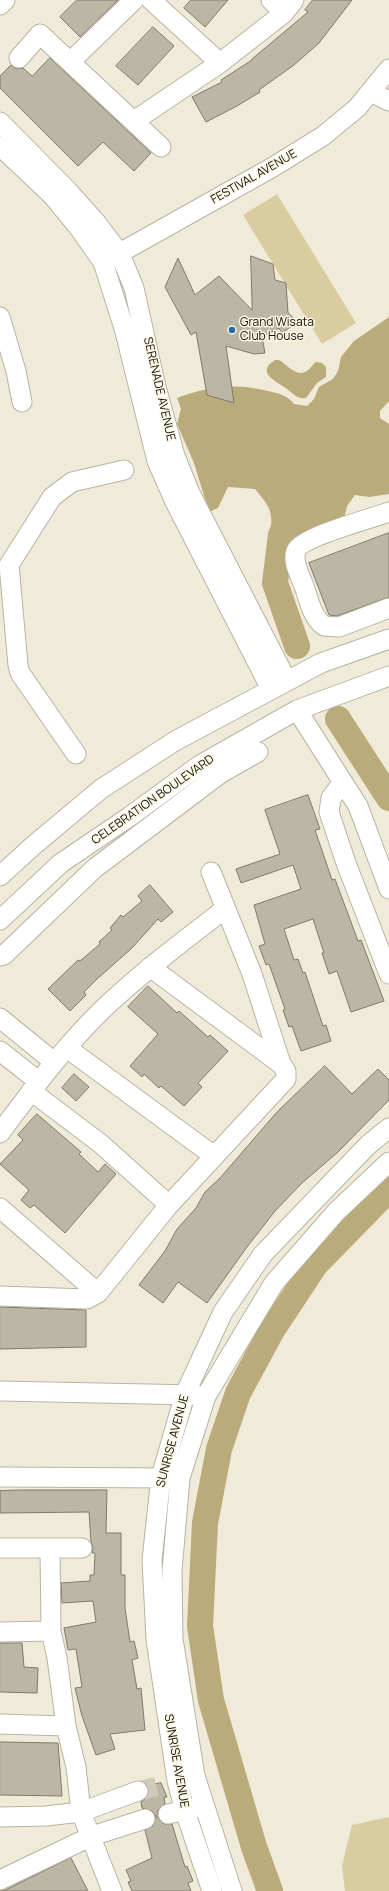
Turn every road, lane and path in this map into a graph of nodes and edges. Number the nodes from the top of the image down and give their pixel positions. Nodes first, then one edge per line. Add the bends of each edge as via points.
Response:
1 (5, 0) edge
2 (134, 0) edge
3 (151, 0) edge
4 (270, 0) edge
5 (0, 5) edge
6 (289, 6) edge
7 (19, 58) dead end
8 (70, 62) junction
9 (220, 63) junction
10 (389, 69) edge
11 (371, 92) junction
12 (389, 101) edge
13 (134, 121) junction
14 (0, 122) edge
15 (0, 146) edge
16 (161, 146) dead end
17 (120, 254) junction
18 (102, 262) junction
19 (0, 317) edge
20 (5, 349) edge
21 (22, 402) dead end
22 (124, 470) dead end
23 (389, 512) edge
24 (5, 562) edge
25 (389, 608) edge
26 (339, 627) junction
27 (389, 639) edge
28 (336, 656) junction
29 (389, 676) edge
30 (279, 685) junction
31 (297, 710) junction
32 (258, 752) dead end
33 (76, 754) dead end
34 (343, 782) junction
35 (2, 870) edge
36 (211, 872) dead end
37 (389, 889) edge
38 (225, 909) junction
39 (0, 920) edge
40 (0, 956) edge
41 (150, 967) junction
42 (389, 974) edge
43 (0, 1018) edge
44 (67, 1048) junction
45 (0, 1051) edge
46 (54, 1062) junction
47 (281, 1064) junction
48 (35, 1086) junction
49 (389, 1128) edge
50 (0, 1133) edge
51 (214, 1156) junction
52 (389, 1162) edge
53 (169, 1205) junction
54 (0, 1208) edge
55 (98, 1293) junction
56 (0, 1296) edge
57 (0, 1391) edge
58 (185, 1394) junction
59 (206, 1396) junction
60 (0, 1477) edge
61 (161, 1477) junction
62 (180, 1478) junction
63 (0, 1548) edge
64 (82, 1548) dead end
65 (50, 1549) junction
66 (51, 1631) junction
67 (0, 1632) edge
68 (0, 1724) edge
69 (66, 1726) junction
70 (195, 1776) junction
71 (170, 1783) junction
72 (138, 1791) tunnel mouth
73 (204, 1805) junction
74 (81, 1812) junction
75 (176, 1813) junction
76 (0, 1817) edge
77 (145, 1819) dead end
78 (92, 1836) junction
79 (0, 1880) edge
80 (112, 1891) edge
81 (212, 1891) edge
82 (232, 1891) edge

1 - 5 street
2 - 8 street
3 - 9 street
4 - 6 street
6 - 9 street
7 - 8 street via 40,34
8 - 13 street
9 - 13 street
10 - 11 street, FESTIVAL AVENUE
11 - 12 street
11 - 17 street, FESTIVAL AVENUE via 357,108 323,136 273,168
13 - 16 street
14 - 17 street, SERENADE AVENUE via 68,191
15 - 18 street, SERENADE AVENUE via 52,195
17 - 18 street, FESTIVAL AVENUE
17 - 30 street, SERENADE AVENUE via 134,288 156,387 175,456 190,494
18 - 30 street, SERENADE AVENUE via 124,328 157,461 179,508
19 - 20 street
20 - 21 street via 16,371
22 - 24 street via 72,482 52,497
23 - 26 street via 315,537 303,543 297,550 295,561 314,616 324,626
24 - 33 street via 20,673
25 - 26 street
26 - 28 street
27 - 28 street
28 - 30 street
29 - 31 street, CELEBRATION BOULEVARD
30 - 35 street via 175,741 101,789
31 - 34 street
31 - 39 street, CELEBRATION BOULEVARD via 200,765 61,863
32 - 40 street via 221,774 95,868
34 - 37 street via 358,806
34 - 42 street via 331,798 329,812
36 - 38 street
38 - 41 street
38 - 47 street via 252,974
41 - 44 street via 102,1010
41 - 47 street
43 - 46 street
44 - 46 street
44 - 51 street
45 - 48 street
46 - 48 street
47 - 51 street via 286,1071 286,1079
48 - 50 street
48 - 53 street
49 - 58 street, SUNRISE AVENUE via 368,1146 263,1254 223,1312
51 - 53 street
52 - 59 street, SUNRISE AVENUE via 336,1212 274,1283
53 - 55 street
54 - 55 street
55 - 56 street via 87,1299
57 - 58 street
58 - 59 street
58 - 61 street, SUNRISE AVENUE
59 - 62 street, SUNRISE AVENUE
60 - 61 street
61 - 62 street
61 - 71 street, SUNRISE AVENUE via 152,1560 156,1639
62 - 70 street, SUNRISE AVENUE via 172,1571 173,1639
63 - 65 street
64 - 65 street
65 - 66 street
66 - 67 street
66 - 69 street
68 - 69 street
69 - 74 street via 76,1767
70 - 71 street
70 - 73 street, SUNRISE AVENUE
71 - 75 street, SUNRISE AVENUE
72 - 74 street
73 - 75 street
73 - 82 street, SUNRISE AVENUE
74 - 76 street
74 - 78 street
75 - 81 street, SUNRISE AVENUE
77 - 78 street
78 - 79 street
78 - 80 street

